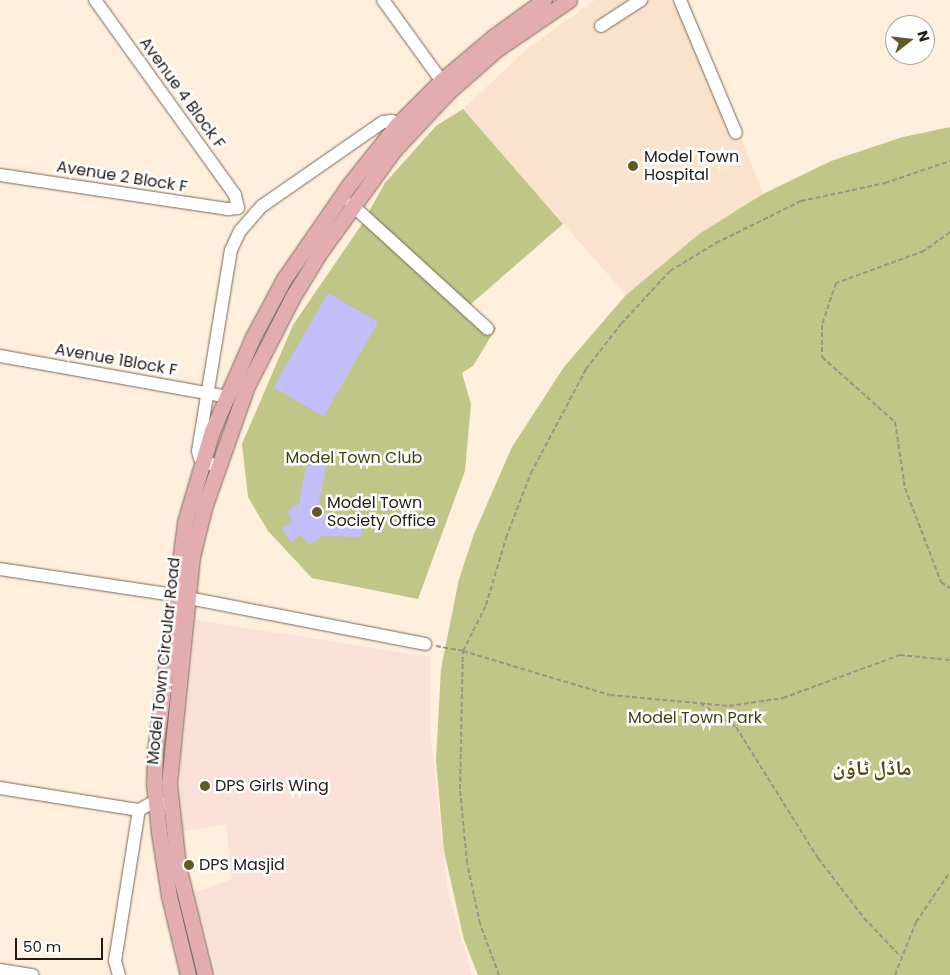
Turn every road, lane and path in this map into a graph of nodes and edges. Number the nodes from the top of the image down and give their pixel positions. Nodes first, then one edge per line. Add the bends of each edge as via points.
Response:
1 (95, 0) edge
2 (383, 0) edge
3 (544, 0) edge
4 (569, 0) edge
5 (641, 0) edge
6 (680, 0) edge
7 (601, 26) dead end
8 (445, 86) junction
9 (396, 126) junction
10 (736, 132) dead end
11 (950, 160) edge
12 (0, 175) edge
13 (352, 204) junction
14 (238, 208) junction
15 (250, 217) junction
16 (950, 232) edge
17 (488, 329) dead end
18 (0, 356) edge
19 (206, 392) junction
20 (227, 397) junction
21 (203, 460) junction
22 (217, 467) junction
23 (0, 569) edge
24 (950, 588) edge
25 (180, 597) junction
26 (425, 644) joint
27 (463, 651) junction
28 (950, 660) edge
29 (698, 702) junction
30 (0, 788) edge
31 (162, 803) junction
32 (140, 810) junction
33 (950, 872) edge
34 (901, 957) junction
35 (0, 970) edge
36 (33, 975) edge
37 (119, 975) edge
38 (188, 975) edge
39 (205, 975) edge
40 (499, 975) edge
41 (895, 975) edge

1 - 14 street, Avenue 4 Block F via 235,195
2 - 8 street
3 - 8 main road, Model Town Circular Road via 493,37
4 - 8 main road, Model Town Circular Road
5 - 7 street
6 - 10 street
8 - 9 main road, Model Town Circular Road
8 - 13 main road, Model Town Circular Road
9 - 15 street via 392,122 383,122
9 - 20 main road, Model Town Circular Road via 334,206 284,279 253,337
11 - 27 path via 885,183 800,200 716,243 670,271 621,324 586,369 531,472 506,538 486,605
12 - 14 street, Avenue 2 Block F
13 - 17 street
13 - 22 main road, Model Town Circular Road via 292,298 266,347 247,386
14 - 15 street
15 - 19 street via 231,250
16 - 24 path via 924,251 836,283 822,326 822,357 895,422 905,488 941,582
18 - 19 street, Avenue 1Block F
19 - 20 street, Avenue 1Block F
19 - 21 street via 198,451
20 - 21 main road, Model Town Circular Road
21 - 22 street
21 - 25 main road, Model Town Circular Road via 185,522
22 - 25 main road, Model Town Circular Road
23 - 25 street
25 - 26 street
25 - 31 main road, Model Town Circular Road via 155,751
26 - 27 path
27 - 29 path via 610,695
27 - 40 path via 460,789 467,863 480,924
28 - 29 path via 900,655 783,698 729,706
29 - 34 path via 736,727 818,858 864,918
30 - 32 street
31 - 32 street
31 - 38 main road, Model Town Circular Road via 169,896
31 - 39 main road, Model Town Circular Road
32 - 37 street via 115,961
33 - 34 path via 916,922
34 - 41 path
35 - 36 street

